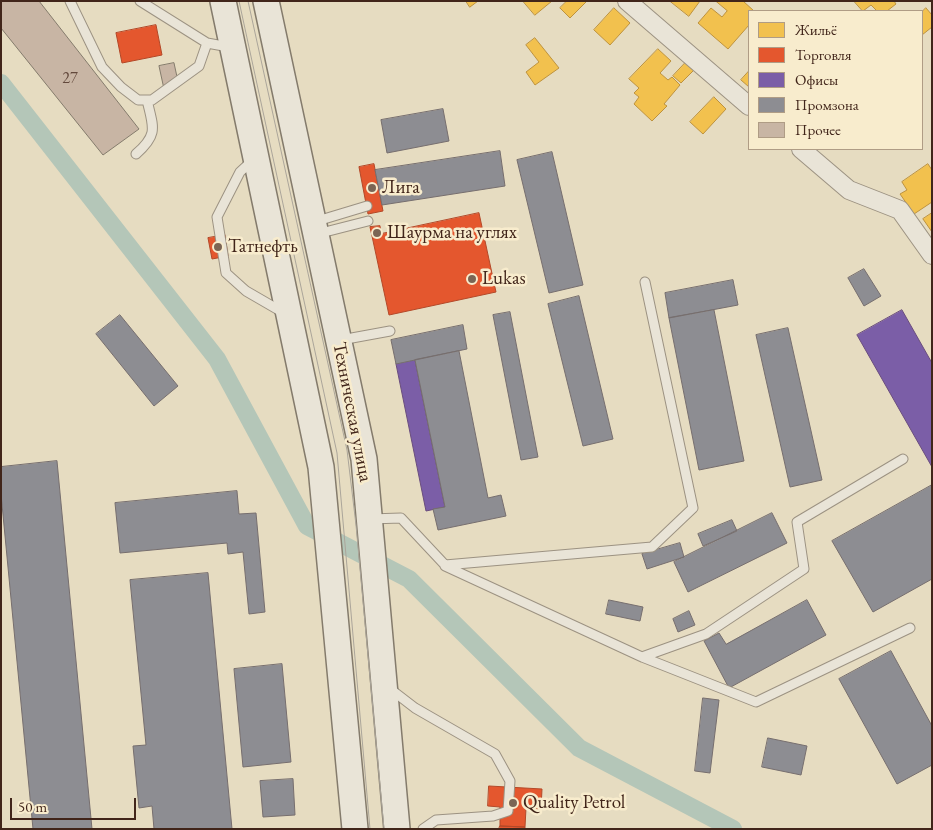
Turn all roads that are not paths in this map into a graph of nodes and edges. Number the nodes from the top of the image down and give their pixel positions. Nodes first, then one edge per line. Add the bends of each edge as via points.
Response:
1 (70, 1) edge
2 (140, 1) edge
3 (223, 1) edge
4 (266, 1) edge
5 (627, 1) edge
6 (207, 43) junction
7 (233, 48) junction
8 (147, 100) junction
9 (748, 105) edge
10 (802, 150) edge
11 (136, 154) dead end
12 (256, 157) junction
13 (367, 206) dead end
14 (368, 221) dead end
15 (314, 228) junction
16 (932, 255) edge
17 (645, 282) dead end
18 (289, 316) junction
19 (390, 332) dead end
20 (338, 341) junction
21 (903, 459) dead end
22 (370, 526) junction
23 (434, 540) dead end
24 (422, 541) junction
25 (445, 566) junction
26 (910, 628) dead end
27 (642, 657) junction
28 (384, 684) junction
29 (355, 829) edge
30 (397, 829) edge
31 (423, 829) edge

1 - 8 lane via 102,67 138,100
2 - 6 lane
3 - 7 main road
4 - 15 main road, Техническая улица
5 - 9 street
6 - 7 lane
6 - 8 lane via 199,66 152,100
7 - 12 main road
8 - 11 lane via 154,130 147,144
10 - 16 street via 849,190 900,210
12 - 18 main road
12 - 18 lane via 240,172 217,217 226,273 246,291
13 - 15 lane
14 - 15 lane
15 - 20 main road, Техническая улица
17 - 25 lane via 693,508 652,547
18 - 29 main road via 321,467
19 - 20 lane
20 - 22 main road, Техническая улица via 364,459
21 - 27 lane via 797,522 804,569 706,634
22 - 24 lane via 401,518
22 - 28 main road, Техническая улица
23 - 24 lane
24 - 25 lane
25 - 27 lane
26 - 27 lane via 756,702
28 - 30 main road, Техническая улица
28 - 31 lane via 415,708 495,754 510,781 508,811 493,816 436,820

